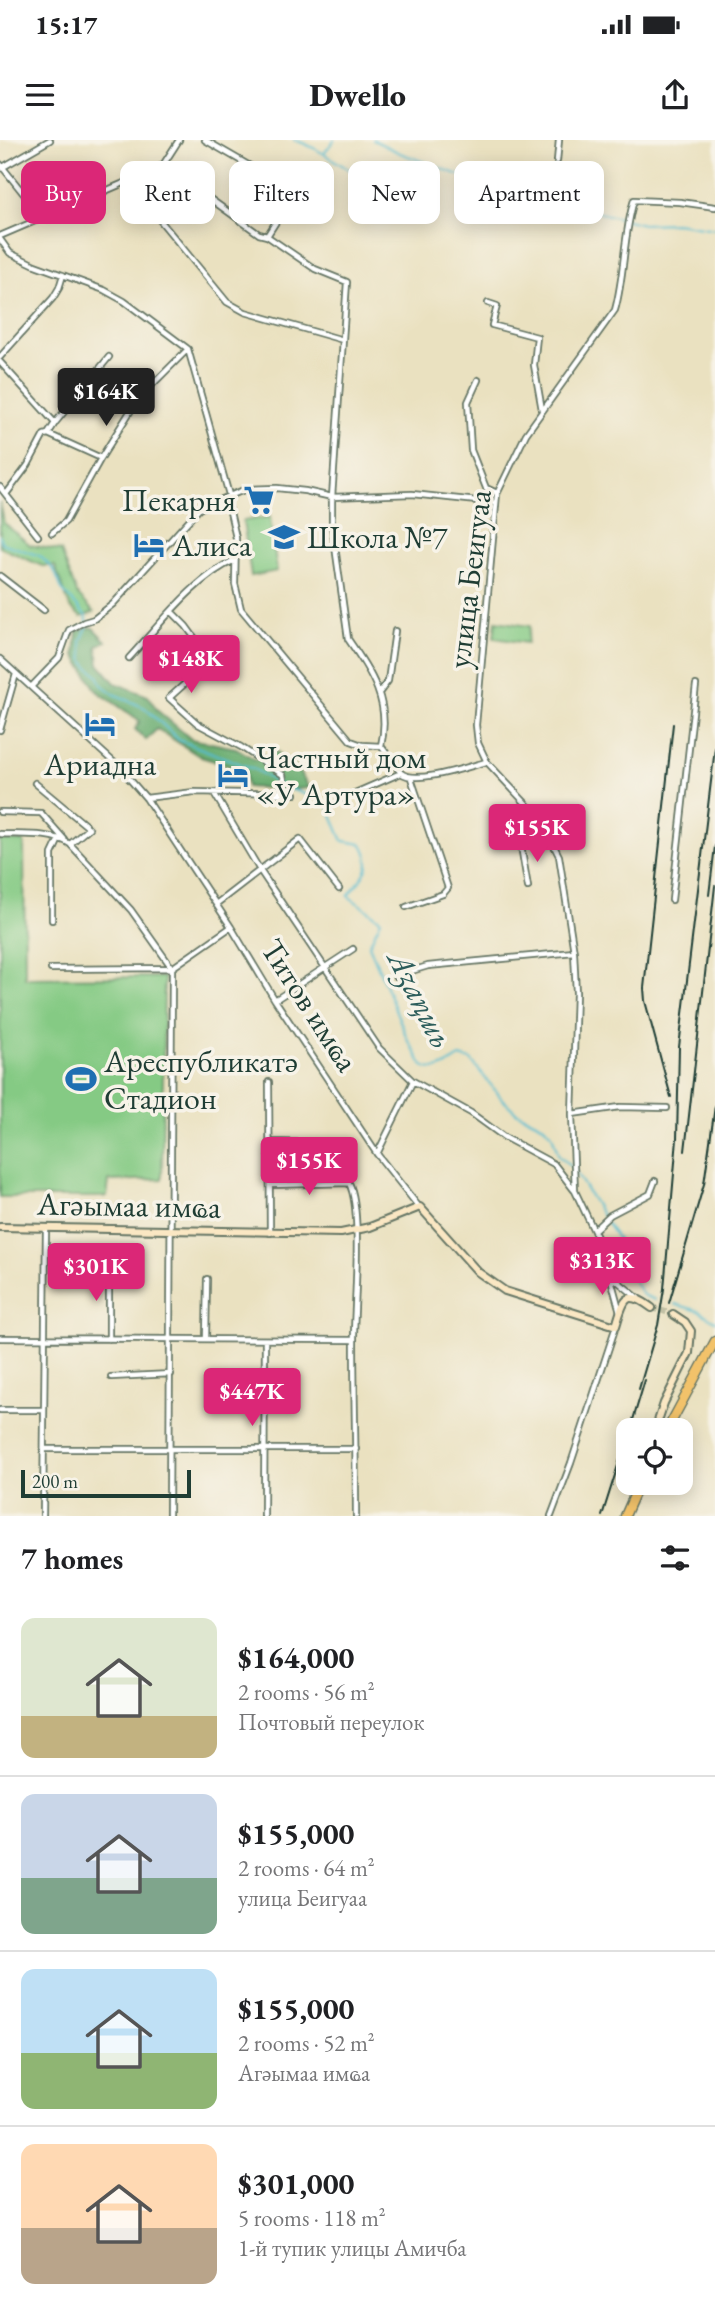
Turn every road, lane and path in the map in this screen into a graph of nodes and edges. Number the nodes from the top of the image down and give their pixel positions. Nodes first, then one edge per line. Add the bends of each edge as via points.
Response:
1 (50, 140) edge
2 (179, 140) edge
3 (205, 140) edge
4 (559, 140) edge
5 (166, 161) edge
6 (241, 161) edge
7 (557, 161) dead end
8 (1, 165) edge
9 (21, 190) edge
10 (215, 202) edge
11 (715, 207) edge
12 (30, 224) edge
13 (163, 224) edge
14 (275, 224) edge
15 (267, 236) junction
16 (0, 238) edge
17 (63, 275) junction
18 (488, 303) dead end
19 (343, 340) junction
20 (188, 349) junction
21 (109, 357) dead end
22 (0, 359) edge
23 (478, 380) dead end
24 (542, 410) junction
25 (55, 423) junction
26 (48, 433) junction
27 (101, 458) junction
28 (0, 486) edge
29 (7, 493) junction
30 (497, 494) junction
31 (229, 495) junction
32 (332, 497) junction
33 (496, 503) junction
34 (52, 533) dead end
35 (38, 536) dead end
36 (236, 559) junction
37 (0, 576) edge
38 (44, 610) dead end
39 (172, 612) junction
40 (395, 631) dead end
41 (129, 658) dead end
42 (0, 659) edge
43 (16, 674) junction
44 (696, 685) dead end
45 (31, 687) junction
46 (379, 693) junction
47 (0, 730) edge
48 (381, 746) junction
49 (487, 762) junction
50 (401, 773) junction
51 (411, 778) junction
52 (35, 783) dead end
53 (280, 791) junction
54 (214, 793) junction
55 (295, 794) dead end
56 (146, 798) junction
57 (339, 800) dead end
58 (0, 812) edge
59 (0, 834) edge
60 (65, 841) junction
61 (521, 846) dead end
62 (261, 872) junction
63 (528, 887) dead end
64 (339, 889) dead end
65 (672, 900) dead end
66 (216, 904) junction
67 (405, 908) dead end
68 (52, 919) dead end
69 (232, 928) junction
70 (353, 949) dead end
71 (574, 952) junction
72 (172, 968) junction
73 (325, 968) junction
74 (51, 969) dead end
75 (395, 976) dead end
76 (275, 1000) junction
77 (414, 1081) junction
78 (269, 1082) dead end
79 (667, 1108) dead end
80 (572, 1114) junction
81 (270, 1142) junction
82 (320, 1143) dead end
83 (377, 1154) junction
84 (655, 1181) dead end
85 (270, 1185) junction
86 (575, 1191) junction
87 (420, 1208) junction
88 (0, 1227) edge
89 (596, 1227) junction
90 (46, 1228) junction
91 (171, 1231) junction
92 (356, 1231) junction
93 (270, 1233) junction
94 (109, 1268) dead end
95 (609, 1275) junction
96 (207, 1279) dead end
97 (638, 1298) junction
98 (652, 1308) tunnel mouth
99 (620, 1312) junction
100 (673, 1314) tunnel mouth
101 (615, 1326) junction
102 (0, 1338) edge
103 (45, 1338) junction
104 (109, 1339) junction
105 (171, 1339) junction
106 (206, 1339) junction
107 (265, 1339) junction
108 (354, 1340) junction
109 (715, 1341) edge
110 (689, 1353) junction
111 (705, 1361) junction
112 (171, 1374) junction
113 (111, 1377) dead end
114 (0, 1410) edge
115 (44, 1410) junction
116 (659, 1418) edge
117 (674, 1418) edge
118 (171, 1448) junction
119 (265, 1448) junction
120 (44, 1449) junction
121 (356, 1449) junction
122 (634, 1495) edge
123 (43, 1516) edge
124 (169, 1516) edge
125 (264, 1516) edge
126 (356, 1516) edge
127 (551, 1516) edge
128 (625, 1516) edge

1 - 8 street
2 - 5 street
3 - 6 street
4 - 7 street
8 - 9 street
10 - 15 street
11 - 24 street, улица Беигуаа via 634,200 615,310
12 - 16 street
13 - 19 street via 227,302 245,312
14 - 15 street
15 - 19 street via 315,269 347,282
16 - 17 street via 10,253
17 - 20 street via 124,301
17 - 22 street via 53,298
18 - 24 street via 497,306 492,325 537,337 534,365
19 - 32 street
20 - 27 street via 138,399
20 - 31 street
21 - 25 street
22 - 25 street
23 - 30 street via 468,402 471,450 486,488
24 - 30 street, улица Беигуаа
25 - 26 street
26 - 27 street
26 - 29 street
27 - 34 street via 66,521
28 - 29 street
29 - 35 street
30 - 33 street, улица Беигуаа
31 - 32 street via 276,488
31 - 36 street
31 - 45 street via 200,509 113,604 94,620 69,630 60,658
32 - 33 street via 411,495
32 - 46 street via 348,639
33 - 49 street, улица Беигуаа via 476,725
36 - 39 street via 201,582
36 - 48 street via 241,609 351,741
37 - 38 street
39 - 41 street
39 - 53 street via 210,659 169,698 198,724 283,775
40 - 46 street via 388,681
42 - 43 street, Титов имҩа
43 - 45 street, Титов имҩа
43 - 47 street
44 - 65 street
45 - 56 street, Титов имҩа via 119,767
46 - 48 street via 385,715
48 - 50 street
49 - 51 street
49 - 71 street, улица Беигуаа via 532,810 559,856
50 - 51 street
50 - 57 street
51 - 67 street via 448,888
52 - 60 street via 89,828
53 - 54 street
53 - 55 street
54 - 56 street
54 - 62 street
56 - 66 street, Титов имҩа
58 - 60 street via 41,813
59 - 60 street
60 - 68 street via 52,854
60 - 72 street via 131,910
61 - 63 street
62 - 64 street via 300,839
62 - 66 street
62 - 73 street
66 - 69 street, Титов имҩа
69 - 72 street
69 - 76 street, Титов имҩа
70 - 73 street
71 - 75 street via 439,965
71 - 80 street, улица Беигуаа
72 - 74 street
72 - 91 street
73 - 76 street
73 - 77 street via 379,1048
76 - 83 street, Титов имҩа
77 - 83 street
77 - 86 street via 545,1157
78 - 81 street
79 - 80 street via 620,1107
80 - 86 street, улица Беигуаа
81 - 82 street
81 - 85 street
83 - 87 street, Титов имҩа
84 - 89 street via 650,1194
85 - 92 street via 349,1183
85 - 93 street
86 - 89 street
87 - 92 street, Агәымаа имҩа
87 - 101 street, Титов имҩа via 478,1272 505,1291
88 - 90 street, Агәымаа имҩа
89 - 95 street
90 - 91 street, Агәымаа имҩа
90 - 103 street
91 - 93 street, Агәымаа имҩа
91 - 105 street
92 - 93 street, Агәымаа имҩа
92 - 108 street
94 - 104 street
95 - 97 street
95 - 99 street
96 - 106 street
97 - 98 street
97 - 99 street via 627,1298
99 - 101 street
100 - 110 street via 691,1331
101 - 127 street
102 - 103 street
103 - 104 street
103 - 115 street
104 - 105 street
105 - 106 street
105 - 112 street
106 - 107 street
107 - 108 street
107 - 119 street
108 - 121 street
109 - 111 highway
110 - 111 street
110 - 116 street
111 - 117 highway
112 - 113 street
112 - 118 street
114 - 115 street
115 - 120 street
118 - 119 street
118 - 120 street
118 - 124 street
119 - 121 street
119 - 125 street
120 - 123 street
121 - 126 street
122 - 128 highway

